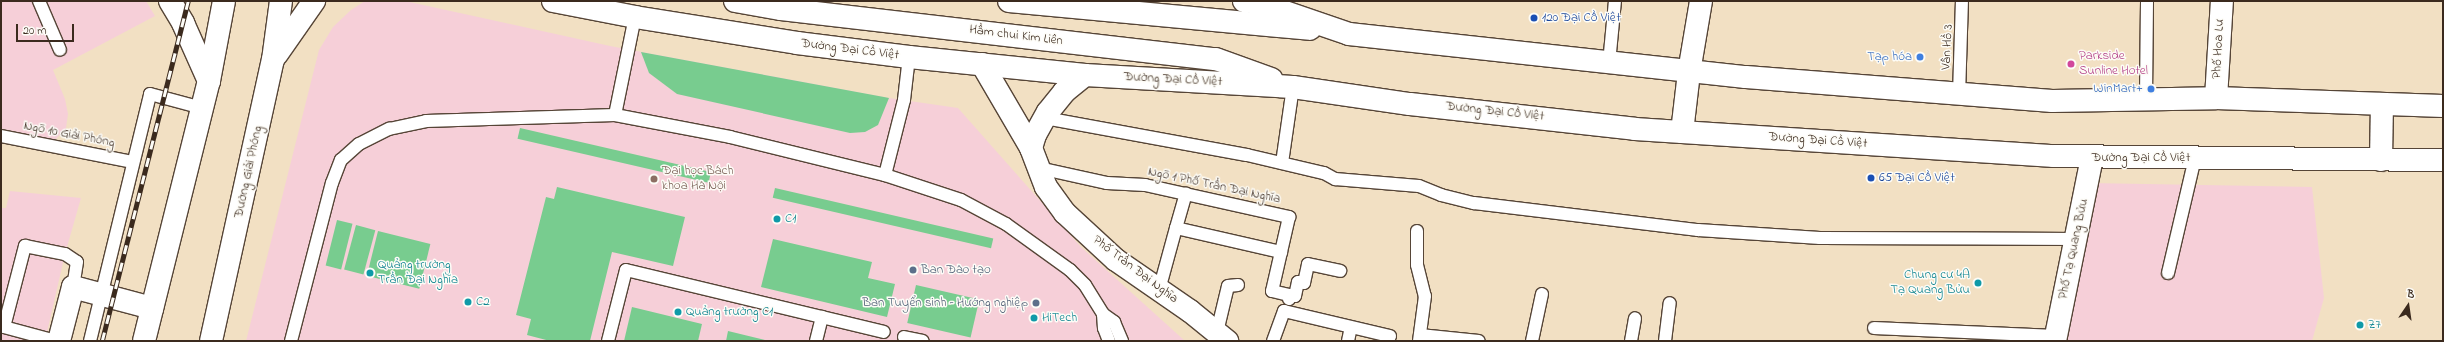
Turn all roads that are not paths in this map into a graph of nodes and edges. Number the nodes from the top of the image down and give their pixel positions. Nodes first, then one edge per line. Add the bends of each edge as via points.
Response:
1 (39, 1) edge
2 (170, 1) edge
3 (224, 1) edge
4 (281, 1) edge
5 (314, 1) edge
6 (552, 1) edge
7 (735, 1) edge
8 (1009, 1) edge
9 (1244, 1) edge
10 (1615, 1) edge
11 (1701, 1) edge
12 (1962, 1) edge
13 (2147, 1) edge
14 (2222, 1) edge
15 (635, 17) junction
16 (1349, 34) junction
17 (60, 50) dead end
18 (909, 57) junction
19 (273, 60) junction
20 (1609, 63) junction
21 (982, 64) junction
22 (1689, 72) junction
23 (1085, 75) junction
24 (208, 81) junction
25 (1293, 87) junction
26 (1958, 95) junction
27 (2146, 98) junction
28 (2216, 98) junction
29 (2382, 104) junction
30 (2443, 106) edge
31 (202, 108) junction
32 (615, 115) junction
33 (1045, 118) junction
34 (1682, 132) junction
35 (1, 136) edge
36 (2092, 157) junction
37 (1035, 158) junction
38 (2195, 158) junction
39 (2381, 160) junction
40 (2443, 160) edge
41 (132, 162) junction
42 (1282, 163) junction
43 (885, 175) junction
44 (1186, 194) junction
45 (1176, 228) junction
46 (1417, 231) dead end
47 (2077, 239) junction
48 (1281, 252) junction
49 (1340, 271) dead end
50 (2168, 273) dead end
51 (1238, 285) dead end
52 (73, 287) junction
53 (1159, 290) junction
54 (1542, 294) dead end
55 (101, 295) junction
56 (1290, 295) junction
57 (1670, 303) dead end
58 (152, 308) junction
59 (1284, 311) junction
60 (1103, 314) junction
61 (822, 317) junction
62 (1635, 318) dead end
63 (1351, 327) junction
64 (1874, 328) dead end
65 (884, 332) dead end
66 (1390, 336) dead end
67 (904, 337) dead end
68 (1222, 337) edge
69 (1419, 338) edge
70 (2056, 338) edge
71 (58, 341) edge
72 (90, 341) edge
73 (144, 341) edge
74 (211, 341) edge
75 (291, 341) edge
76 (608, 341) edge
77 (816, 341) edge
78 (923, 341) edge
79 (1109, 341) edge
80 (1122, 341) edge
81 (1273, 341) edge
82 (1348, 341) edge
83 (1479, 341) edge
84 (1532, 341) edge
85 (1631, 341) edge
86 (1665, 341) edge

1 - 17 lane
2 - 24 main road via 183,23
3 - 24 main road
4 - 19 main road, Đường Giải Phóng
5 - 19 main road
6 - 15 main road, Đường Đại Cồ Việt
7 - 25 main road, Hầm chui Kim Liên via 781,9 1216,59
8 - 16 main road
9 - 16 main road via 1259,3
10 - 20 lane
11 - 22 main road
12 - 26 lane, Vân Hồ 3
13 - 27 lane
14 - 28 main road, Phố Hoa Lư
15 - 18 main road, Đường Đại Cồ Việt via 797,43
15 - 32 lane
16 - 20 main road
18 - 21 main road, Đường Đại Cồ Việt
18 - 43 lane via 904,100
19 - 74 main road, Đường Giải Phóng
20 - 22 main road
21 - 23 main road, Đường Đại Cồ Việt
21 - 37 main road, Phố Trần Đại Nghĩa
22 - 26 main road
22 - 34 main road
23 - 25 main road, Đường Đại Cồ Việt
23 - 33 main road via 1064,92
24 - 31 main road
25 - 34 main road, Đường Đại Cồ Việt via 1410,104
25 - 42 lane
26 - 27 main road via 2052,101
27 - 28 main road
28 - 29 main road
29 - 30 main road
29 - 39 main road
31 - 41 lane via 150,94
31 - 58 main road
32 - 43 lane via 730,137
32 - 75 lane via 426,121 388,129 359,144 341,160 332,183
33 - 37 main road
33 - 42 lane
34 - 36 main road, Đường Đại Cồ Việt
35 - 41 lane, Ngõ 10 Giải Phóng
36 - 38 main road, Đường Đại Cồ Việt
36 - 47 main road, Phố Tạ Quang Bửu
37 - 44 lane, Ngõ 1 Phố Trần Đại Nghĩa via 1107,183 1145,186
37 - 53 main road, Phố Trần Đại Nghĩa via 1046,188 1065,213 1116,260
38 - 39 main road, Đường Đại Cồ Việt
38 - 50 lane
39 - 40 main road, Đường Đại Cồ Việt
41 - 55 lane
42 - 47 lane via 1324,173 1335,179 1419,186 1441,195 1474,203 1698,230 1820,238
43 - 60 lane via 961,200 1006,224 1070,270 1085,285
44 - 45 lane
44 - 48 lane, Ngõ 1 Phố Trần Đại Nghĩa via 1289,217
45 - 48 lane
45 - 53 lane
46 - 69 lane via 1417,265 1425,296
47 - 70 main road, Phố Tạ Quang Bửu
48 - 56 lane, Ngõ 1 Phố Trần Đại Nghĩa via 1272,292
49 - 56 lane via 1308,264 1304,283 1298,282 1295,296
51 - 68 lane via 1228,286
52 - 55 main road
52 - 71 main road
52 - 71 lane via 77,262 65,254 25,246 4,327
53 - 68 main road, Phố Trần Đại Nghĩa
54 - 84 lane
55 - 58 main road
55 - 72 lane
56 - 59 lane
57 - 86 lane
58 - 73 main road
59 - 63 lane
59 - 81 lane
60 - 79 lane via 1104,328
60 - 80 lane via 1114,322
61 - 65 lane
61 - 76 lane via 626,270
61 - 77 lane
62 - 85 lane
63 - 66 lane
63 - 82 lane
64 - 70 lane
67 - 78 lane
69 - 83 lane

